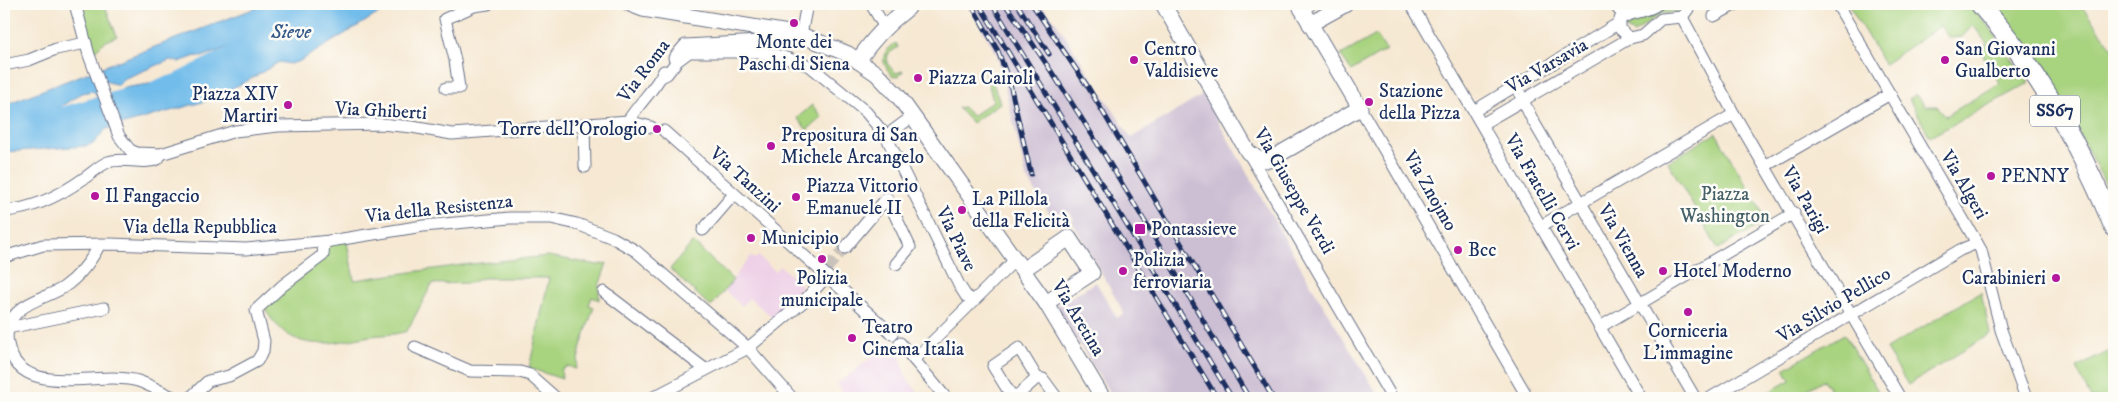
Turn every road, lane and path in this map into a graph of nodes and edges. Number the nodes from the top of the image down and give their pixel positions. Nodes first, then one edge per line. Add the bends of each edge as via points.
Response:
1 (75, 4) edge
2 (488, 4) edge
3 (630, 4) edge
4 (806, 4) edge
5 (871, 4) edge
6 (909, 4) edge
7 (1163, 4) edge
8 (1346, 4) edge
9 (1411, 4) edge
10 (1614, 4) edge
11 (1658, 4) edge
12 (1736, 4) edge
13 (1837, 4) edge
14 (1980, 4) edge
15 (474, 5) edge
16 (1303, 5) edge
17 (1688, 8) edge
18 (682, 9) edge
19 (1714, 16) dead end
20 (1621, 20) junction
21 (1310, 24) junction
22 (884, 26) junction
23 (774, 32) junction
24 (801, 35) junction
25 (1630, 38) junction
26 (86, 43) junction
27 (1582, 46) junction
28 (858, 61) junction
29 (1591, 61) junction
30 (4, 65) edge
31 (662, 77) junction
32 (1516, 86) junction
33 (446, 88) dead end
34 (1890, 94) junction
35 (1524, 100) junction
36 (1360, 108) junction
37 (1474, 111) junction
38 (1734, 114) junction
39 (912, 116) junction
40 (628, 121) junction
41 (1482, 124) junction
42 (584, 125) junction
43 (651, 127) dead end
44 (664, 131) dead end
45 (886, 136) junction
46 (1248, 152) junction
47 (161, 154) junction
48 (1269, 160) junction
49 (1765, 166) junction
50 (585, 167) dead end
51 (1262, 176) junction
52 (734, 194) junction
53 (1581, 202) junction
54 (4, 211) edge
55 (1794, 213) junction
56 (1541, 226) junction
57 (2114, 227) edge
58 (703, 230) dead end
59 (330, 241) junction
60 (100, 244) junction
61 (1979, 246) junction
62 (845, 248) tunnel mouth
63 (4, 257) edge
64 (896, 264) dead end
65 (1020, 264) junction
66 (826, 272) junction
67 (604, 292) dead end
68 (973, 300) junction
69 (1046, 302) junction
70 (1639, 304) junction
71 (104, 308) dead end
72 (1850, 316) junction
73 (1600, 327) junction
74 (8, 328) junction
75 (892, 334) dead end
76 (900, 343) dead end
77 (415, 347) dead end
78 (748, 348) junction
79 (914, 360) junction
80 (705, 369) junction
81 (1038, 378) dead end
82 (176, 398) edge
83 (190, 398) edge
84 (556, 398) edge
85 (652, 398) edge
86 (792, 398) edge
87 (946, 398) edge
88 (1057, 398) edge
89 (1103, 398) edge
90 (1392, 398) edge
91 (1528, 398) edge
92 (1641, 398) edge
93 (1695, 398) edge
94 (1712, 398) edge
95 (1900, 398) edge
96 (2026, 398) edge

1 - 26 street
2 - 15 street
3 - 18 street, Via Aretina via 643,9
4 - 24 street
5 - 22 street
6 - 22 street
7 - 46 street, Via Giuseppe Verdi
8 - 21 street
9 - 37 street, Via Fratelli Cervi
10 - 20 street
11 - 20 street, Via Varsavia via 1642,12 1631,12
12 - 19 street
13 - 34 street, Via Algeri
14 - 57 main road, SS67 via 2024,59 2060,118
15 - 33 street via 447,16 444,22 454,52 458,88
16 - 21 street, Via Znojmo
17 - 25 street, Via Varsavia via 1661,19 1643,35
17 - 38 street, Via Parigi
18 - 23 street, Via Aretina
20 - 25 street via 1620,30
20 - 27 street, Via Varsavia
21 - 36 street, Via Znojmo
22 - 28 street
23 - 24 street, Via Aretina
23 - 31 street, Via Roma via 768,40 761,42 685,45
24 - 28 street, Via Aretina
25 - 29 street, Via Varsavia
26 - 30 street
26 - 47 street, Via Ghiberti via 119,136 130,150
27 - 29 street
27 - 32 street, Via Varsavia
28 - 39 street, Via Aretina via 877,74
29 - 35 street, Via Varsavia
31 - 40 street, Via Roma
31 - 45 street, Via Piave via 689,52 783,56 810,66 866,112
32 - 35 street, Via Vienna
32 - 37 street, Via Varsavia
34 - 49 street
34 - 61 street, Via Algeri
35 - 41 street, Via Varsavia
35 - 53 street, Via Vienna
36 - 48 street
36 - 91 street, Via Znojmo
37 - 41 street, Via Fratelli Cervi
38 - 49 street, Via Parigi
38 - 53 street
39 - 45 street
39 - 65 street, Via Aretina
40 - 42 street, Via Ghiberti
40 - 43 street, Via Ghiberti
41 - 56 street, Via Fratelli Cervi
42 - 47 street, Via Ghiberti via 452,134 381,124 278,126 235,131
42 - 50 street
44 - 52 street, Via Tanzini
45 - 68 street, Via Piave via 959,285
46 - 48 street via 1258,160
46 - 51 street, Via Giuseppe Verdi
47 - 54 street via 150,163 124,159 108,162 61,195
48 - 51 street
49 - 55 street, Via Parigi
51 - 90 street, Via Giuseppe Verdi
52 - 58 street
52 - 66 street, Via Tanzini
53 - 56 street
53 - 70 street, Via Vienna
55 - 70 street
55 - 72 street, Via Parigi
56 - 73 street, Via Fratelli Cervi
59 - 60 street, Via della Repubblica via 246,249
59 - 78 street, Via della Resistenza via 423,226 501,219 551,218 577,224 636,251
59 - 83 street via 324,242 323,256 256,310 264,340 263,351 257,361 229,376 208,381
60 - 63 street, Via della Repubblica via 44,245
60 - 74 street, Via della Repubblica via 89,264 64,287 21,308
61 - 72 street, Via Silvio Pellico via 1960,250
61 - 96 street, Via Algeri via 2000,330
62 - 64 street via 887,198 910,246
65 - 68 street
65 - 69 street, Via Aretina
65 - 69 street via 1069,238 1092,273
66 - 75 street, Via Tanzini
66 - 78 street via 803,302
67 - 80 street
68 - 79 street
69 - 89 street, Via Aretina
70 - 73 street
70 - 93 street, Via Vienna
71 - 74 street
72 - 94 street, Via Silvio Pellico
72 - 95 street, Via Parigi
73 - 92 street, Via Fratelli Cervi
74 - 82 street via 10,353 20,367 40,379 138,380
76 - 79 street
77 - 84 street via 470,370 530,375
78 - 80 street
78 - 86 street, Via della Resistenza
79 - 87 street
80 - 85 street
81 - 88 street via 1043,379

